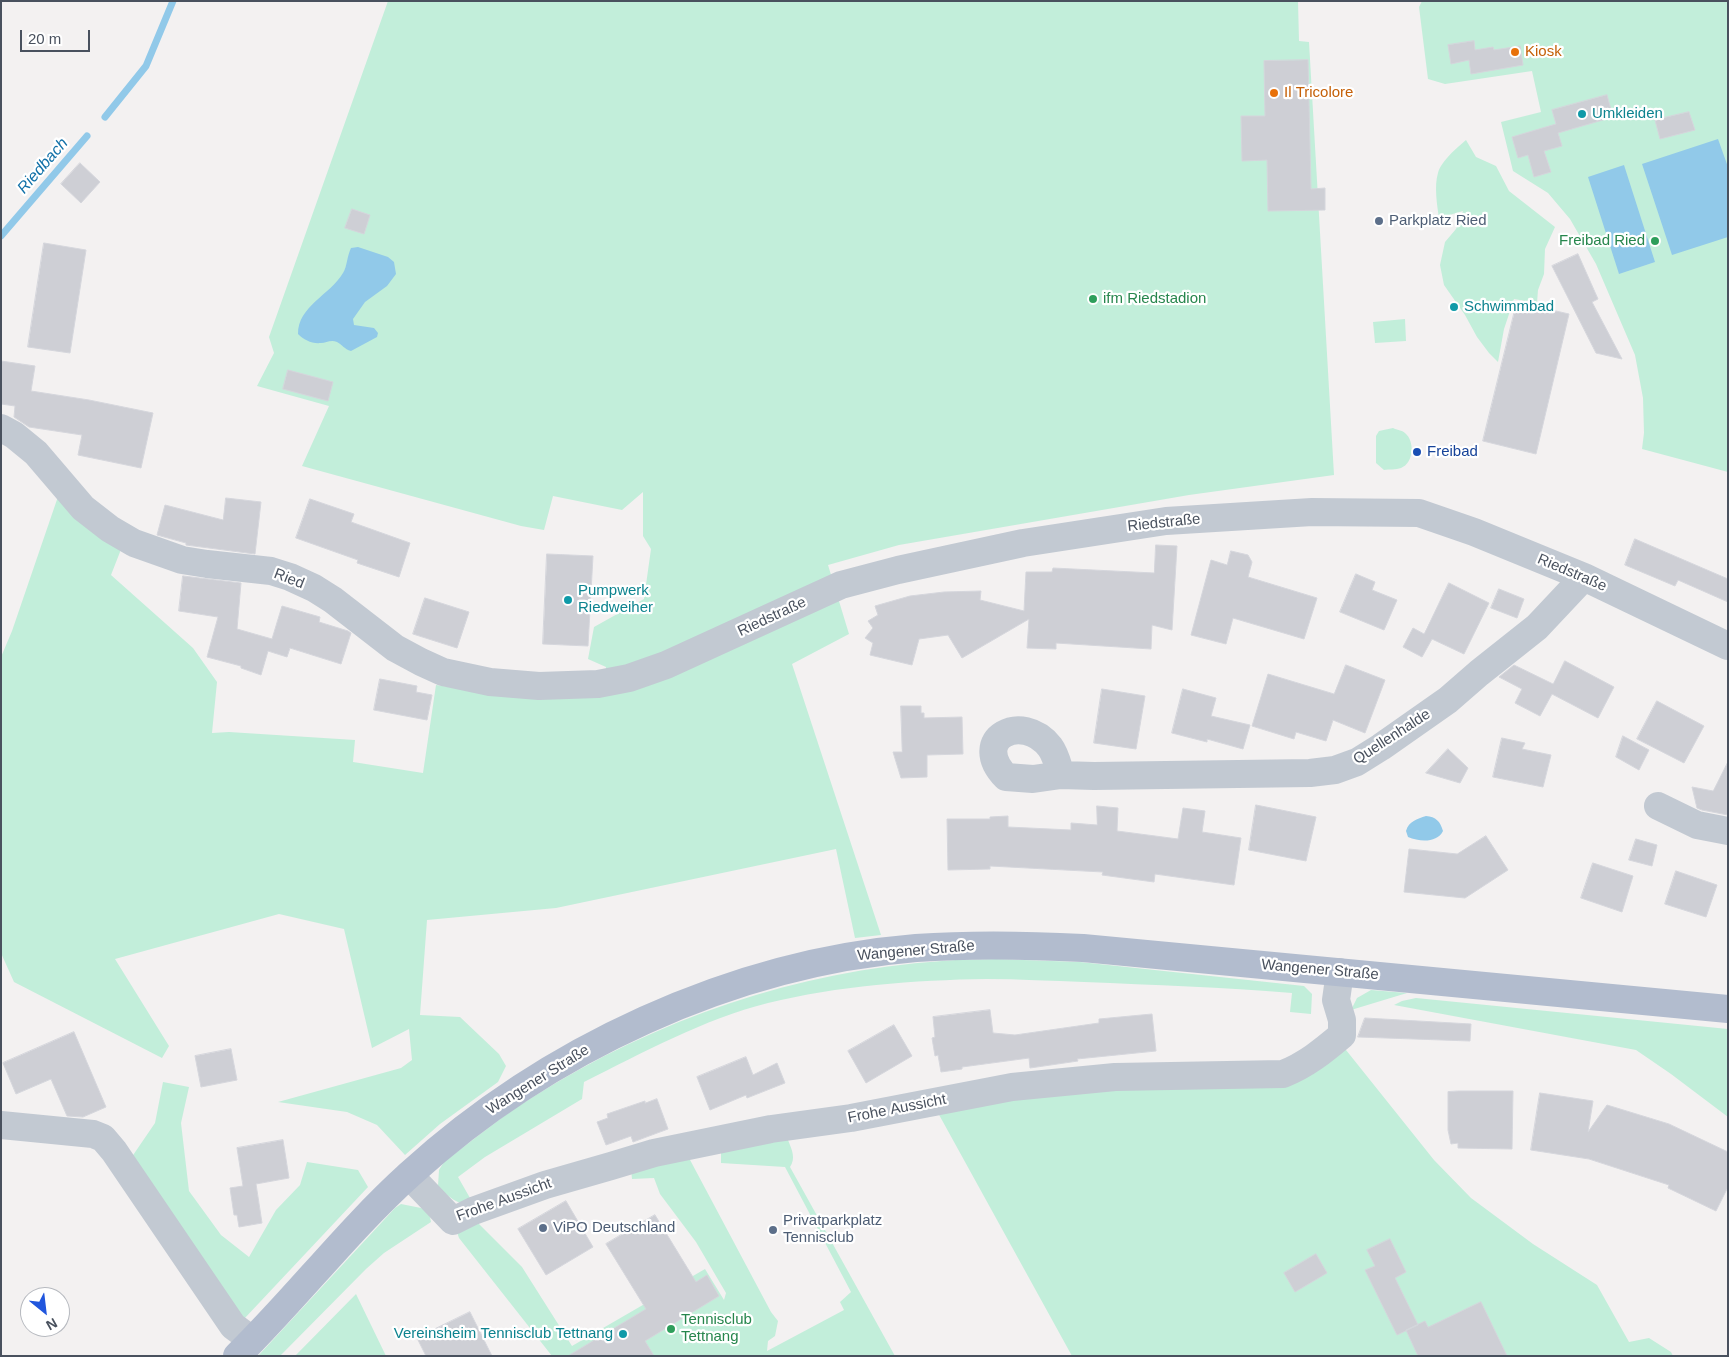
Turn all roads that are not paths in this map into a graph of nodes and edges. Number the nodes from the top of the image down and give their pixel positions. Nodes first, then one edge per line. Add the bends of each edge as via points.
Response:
1 (1, 428) edge
2 (1584, 577) junction
3 (1728, 646) edge
4 (598, 684) joint
5 (1061, 775) dead end
6 (1658, 806) dead end
7 (1728, 831) edge
8 (1340, 972) junction
9 (1728, 1009) edge
10 (1, 1125) edge
11 (408, 1175) junction
12 (245, 1348) edge

1 - 4 street, Ried via 36,453 83,508 134,543 182,560 271,571 290,577 333,600 395,648 442,672 490,682 539,686
2 - 3 street, Riedstraße
2 - 4 street, Riedstraße via 1474,532 1419,514 1312,512 1166,521 1023,543 841,585 666,666
2 - 5 street, Quellenhalde via 1537,626 1448,700 1357,762 1335,770 1310,773
6 - 7 street via 1697,825
8 - 9 main road, Wangener Straße
8 - 11 main road, Wangener Straße via 1008,944 914,948 828,961 712,994 595,1044 496,1106
8 - 11 street, Frohe Aussicht via 1336,1000 1342,1020 1342,1036 1300,1067 1283,1074 1115,1077 1012,1088 851,1118 771,1129 654,1153 545,1185 453,1221
10 - 12 street via 93,1134 103,1138
11 - 12 main road, Wangener Straße

